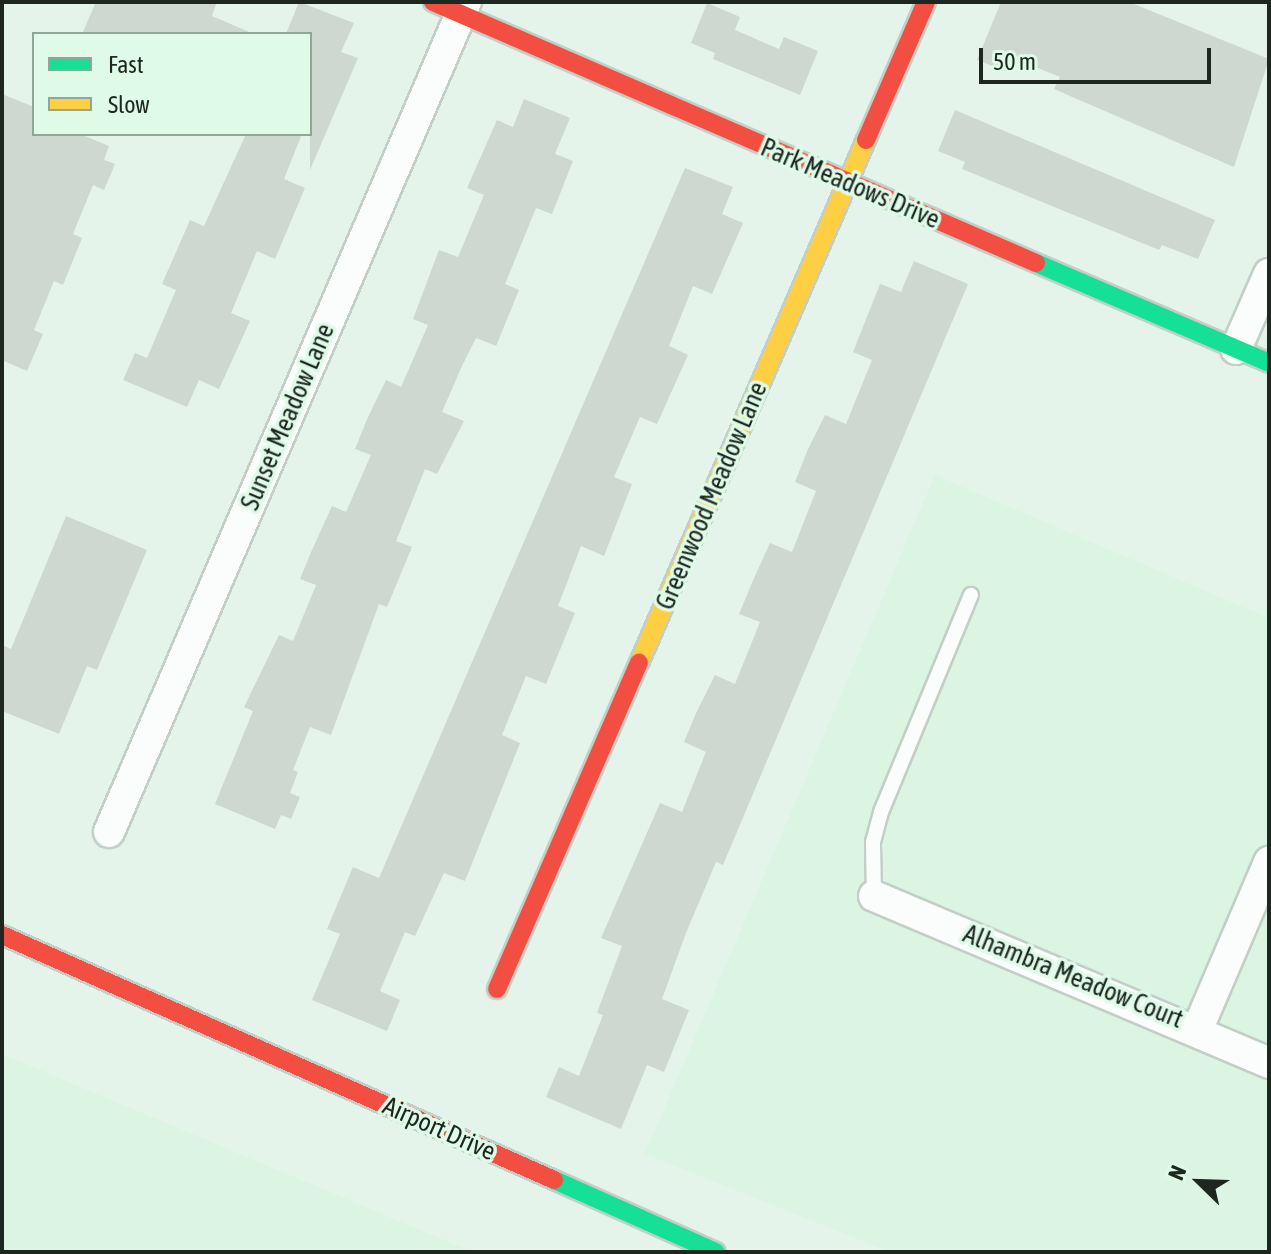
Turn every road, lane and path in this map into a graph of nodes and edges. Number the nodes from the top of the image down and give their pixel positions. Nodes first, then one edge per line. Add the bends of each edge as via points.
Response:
1 (926, 2) edge
2 (453, 6) edge
3 (847, 184) junction
4 (1269, 274) edge
5 (1236, 349) junction
6 (1269, 363) edge
7 (971, 595) dead end
8 (109, 832) dead end
9 (1269, 862) edge
10 (874, 896) joint
11 (2, 935) edge
12 (46, 977) dead end
13 (497, 989) dead end
14 (163, 1006) junction
15 (1198, 1028) junction
16 (1269, 1063) edge
17 (716, 1252) edge

1 - 3 street, Greenwood Meadow Lane
2 - 3 street, Park Meadows Drive
2 - 8 street, Sunset Meadow Lane
3 - 5 street, Park Meadows Drive
3 - 13 street, Greenwood Meadow Lane
4 - 5 street
5 - 6 street, Park Meadows Drive
7 - 10 lane via 881,812 873,842
9 - 15 street
10 - 15 street, Alhambra Meadow Court
11 - 14 street, Airport Drive
12 - 14 street, Airport Drive
14 - 17 street, Airport Drive
15 - 16 street, Alhambra Meadow Court

